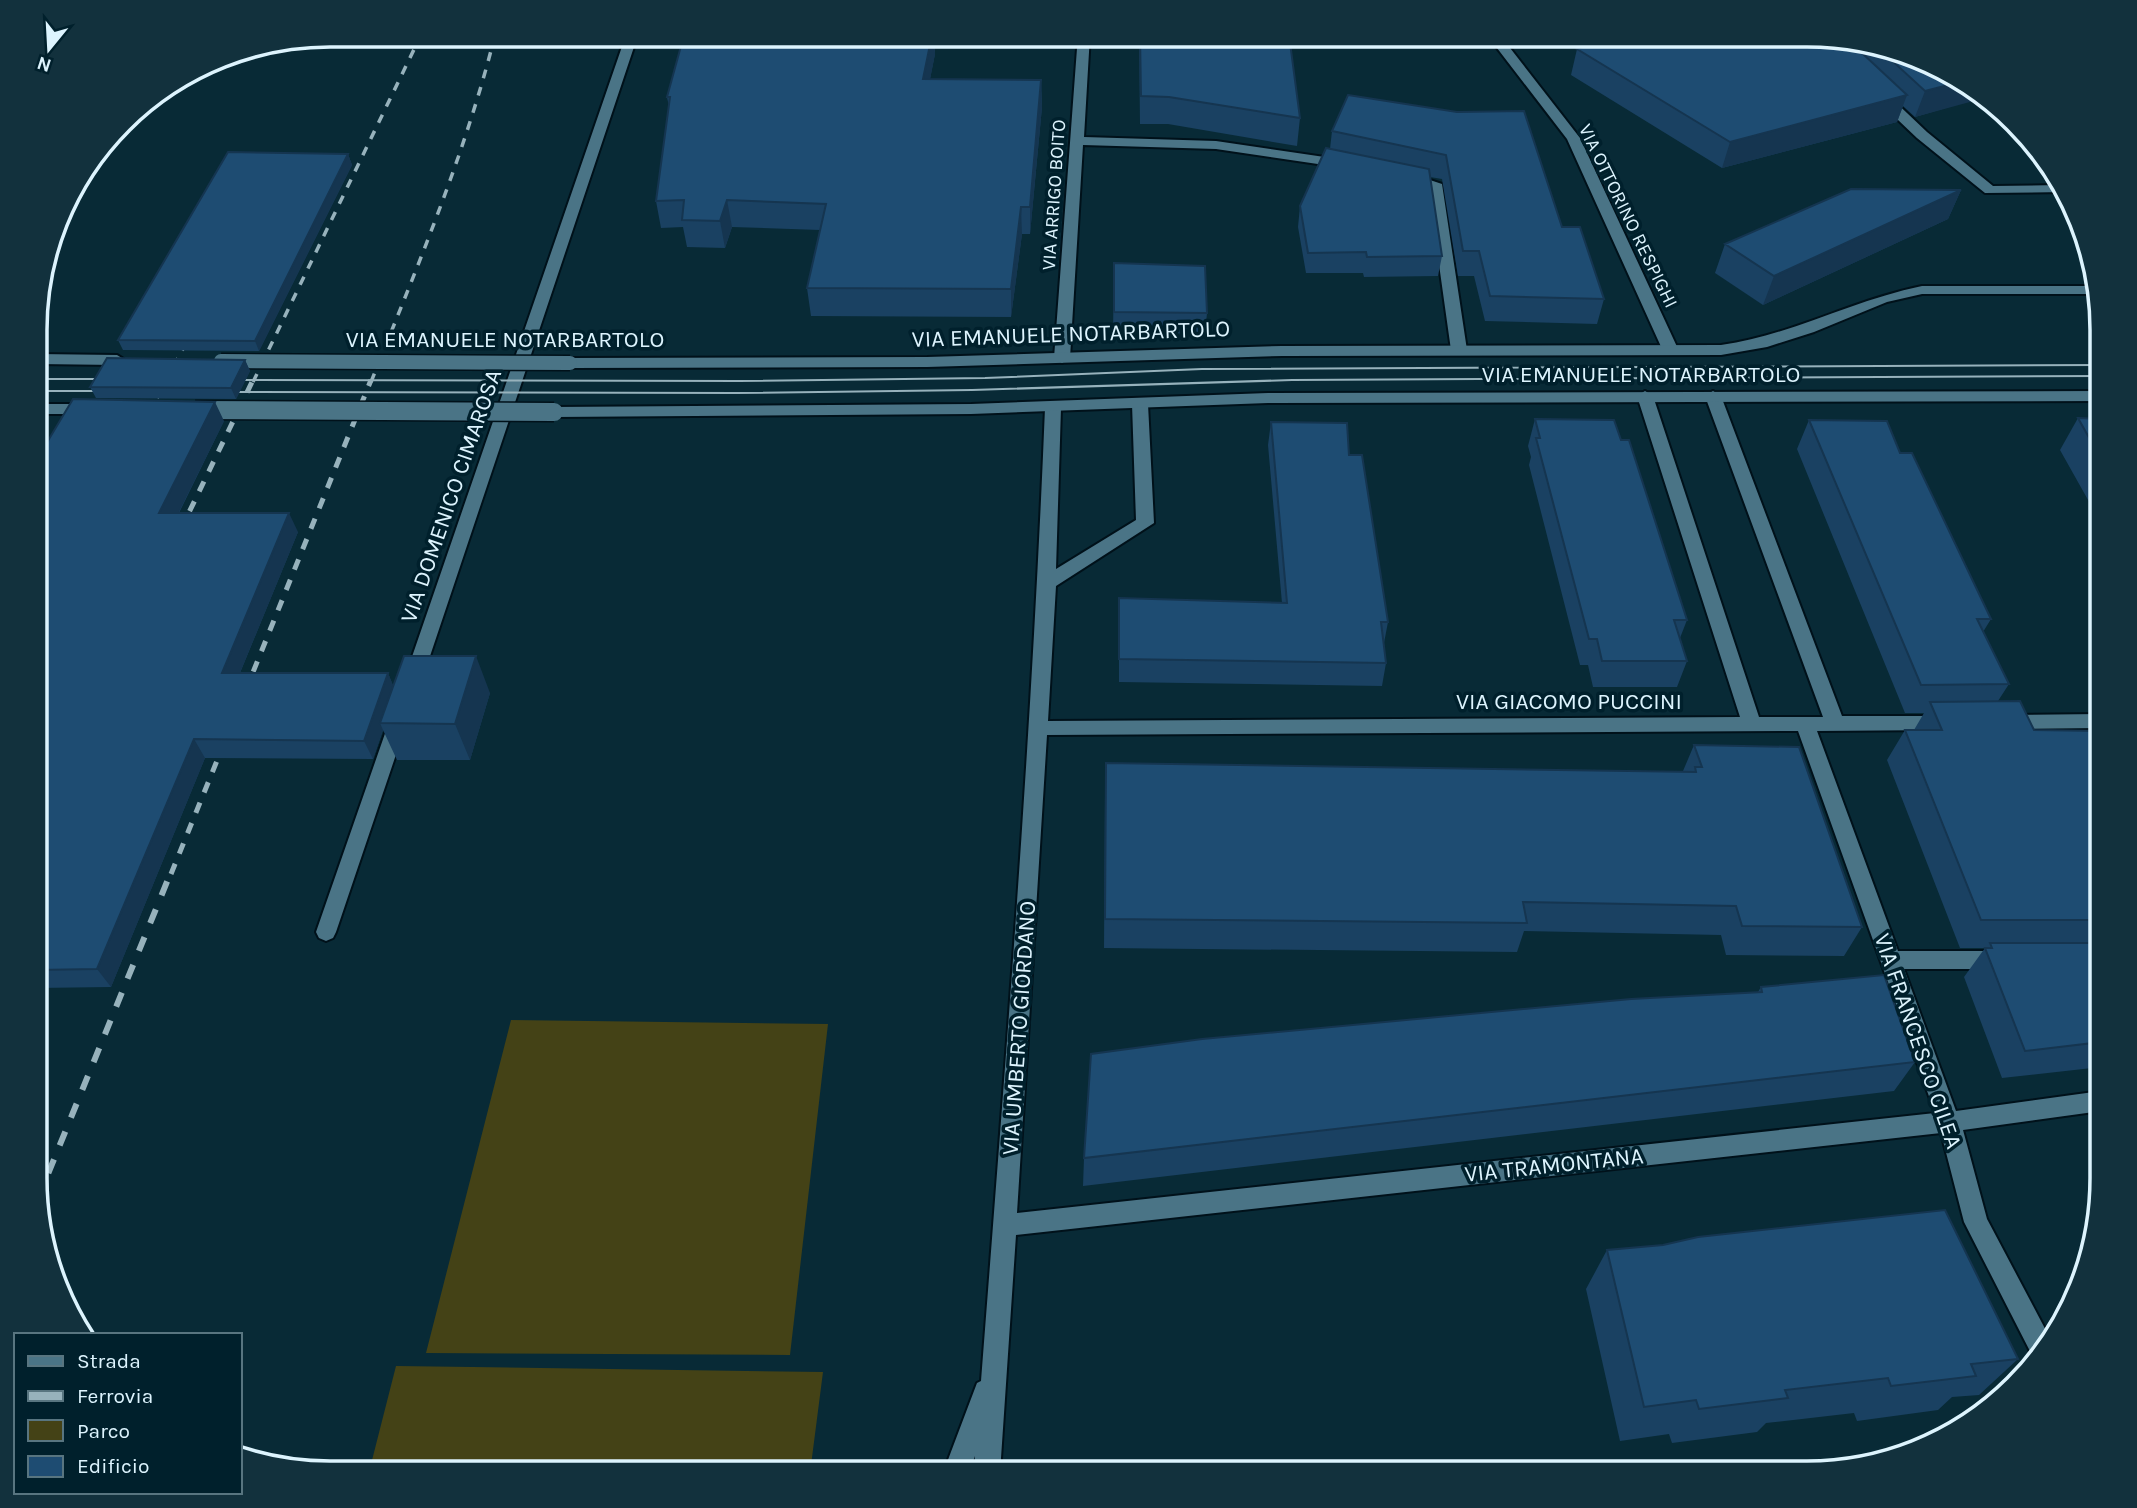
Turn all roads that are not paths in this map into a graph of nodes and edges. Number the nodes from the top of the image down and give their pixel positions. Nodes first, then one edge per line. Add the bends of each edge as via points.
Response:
1 (628, 47) edge
2 (1083, 47) edge
3 (1502, 47) edge
4 (1872, 87) edge
5 (1076, 141) junction
6 (1354, 165) edge
7 (1395, 173) edge
8 (2052, 189) edge
9 (2086, 290) edge
10 (1459, 350) junction
11 (1671, 351) junction
12 (1062, 358) junction
13 (47, 359) edge
14 (124, 360) edge
15 (200, 360) edge
16 (1645, 396) junction
17 (1713, 396) junction
18 (2090, 396) edge
19 (1140, 404) junction
20 (1053, 408) junction
21 (47, 409) edge
22 (96, 410) edge
23 (171, 410) edge
24 (1047, 583) junction
25 (2090, 721) edge
26 (1752, 724) junction
27 (1805, 724) junction
28 (1835, 724) junction
29 (1037, 728) junction
30 (326, 932) dead end
31 (1890, 960) junction
32 (2022, 960) edge
33 (2090, 1103) edge
34 (1948, 1122) junction
35 (1006, 1225) junction
36 (2038, 1340) edge
37 (992, 1375) junction
38 (960, 1461) edge
39 (988, 1461) edge

1 - 30 street, VIA DOMENICO CIMAROSA
2 - 5 street, VIA ARRIGO BOITO
3 - 11 street, VIA OTTORINO RESPIGHI via 1573,138
4 - 8 street via 1990,190
5 - 6 street via 1216,145
5 - 12 street, VIA ARRIGO BOITO
7 - 10 street via 1435,184
9 - 11 street, VIA EMANUELE NOTARBARTOLO via 1922,290 1883,298 1762,344
10 - 11 street, VIA EMANUELE NOTARBARTOLO
10 - 12 street, VIA EMANUELE NOTARBARTOLO
12 - 15 street, VIA EMANUELE NOTARBARTOLO, bridge via 570,363
13 - 14 street
16 - 17 street, VIA EMANUELE NOTARBARTOLO
16 - 19 street, VIA EMANUELE NOTARBARTOLO via 1268,398
16 - 26 street
17 - 18 street, VIA EMANUELE NOTARBARTOLO
17 - 28 street
19 - 20 street, VIA EMANUELE NOTARBARTOLO
19 - 24 street via 1145,523
20 - 23 street, VIA EMANUELE NOTARBARTOLO, bridge
20 - 24 street, VIA UMBERTO GIORDANO
21 - 22 street
24 - 29 street, VIA UMBERTO GIORDANO
25 - 28 street, VIA GIACOMO PUCCINI
26 - 27 street, VIA GIACOMO PUCCINI
26 - 29 street, VIA GIACOMO PUCCINI
27 - 28 street, VIA GIACOMO PUCCINI
27 - 31 street, VIA FRANCESCO CILEA
29 - 35 street, VIA UMBERTO GIORDANO
31 - 32 street
31 - 34 street, VIA FRANCESCO CILEA
33 - 34 street, VIA TRAMONTANA
34 - 35 street, VIA TRAMONTANA
34 - 36 street, VIA FRANCESCO CILEA via 1976,1222
35 - 37 street, VIA UMBERTO GIORDANO
37 - 38 street
37 - 39 street, VIA UMBERTO GIORDANO

